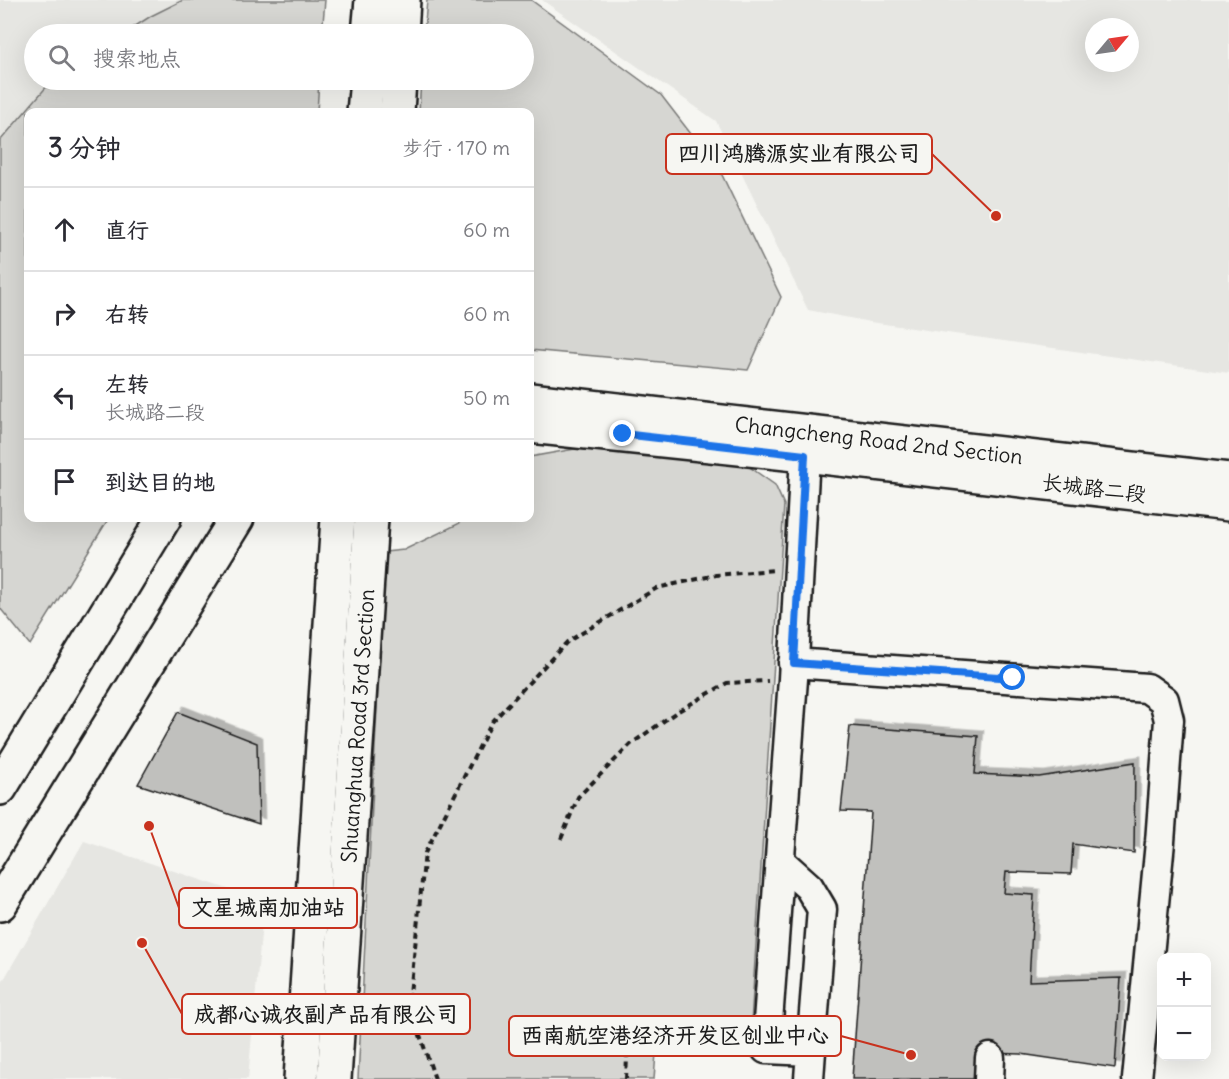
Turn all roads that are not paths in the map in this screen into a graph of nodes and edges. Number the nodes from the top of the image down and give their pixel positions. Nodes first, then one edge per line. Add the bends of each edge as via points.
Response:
1 (372, 0) edge
2 (403, 0) edge
3 (370, 24) edge
4 (402, 24) edge
5 (365, 90) edge
6 (398, 90) edge
7 (364, 108) edge
8 (397, 108) edge
9 (534, 400) edge
10 (534, 426) edge
11 (805, 455) junction
12 (1229, 480) edge
13 (1229, 504) edge
14 (162, 522) edge
15 (235, 522) edge
16 (338, 522) edge
17 (371, 522) edge
18 (793, 671) junction
19 (0, 788) edge
20 (780, 861) junction
21 (0, 904) edge
22 (810, 1065) edge
23 (301, 1079) edge
24 (334, 1079) edge
25 (1137, 1079) edge

1 - 3 main road
2 - 4 main road
5 - 7 main road
6 - 8 main road
9 - 12 main road, Changcheng Road 2nd Section
10 - 11 main road, 长城路二段
11 - 13 main road, 长城路二段
11 - 18 lane
14 - 19 main road
15 - 21 main road
16 - 23 main road, Shuanghua Road 3rd Section
17 - 24 main road, Shuanghua Road 3rd Section
18 - 20 lane
18 - 25 lane via 1147,688 1164,700 1169,720
20 - 22 lane via 809,887 822,909
20 - 22 lane via 766,1049

